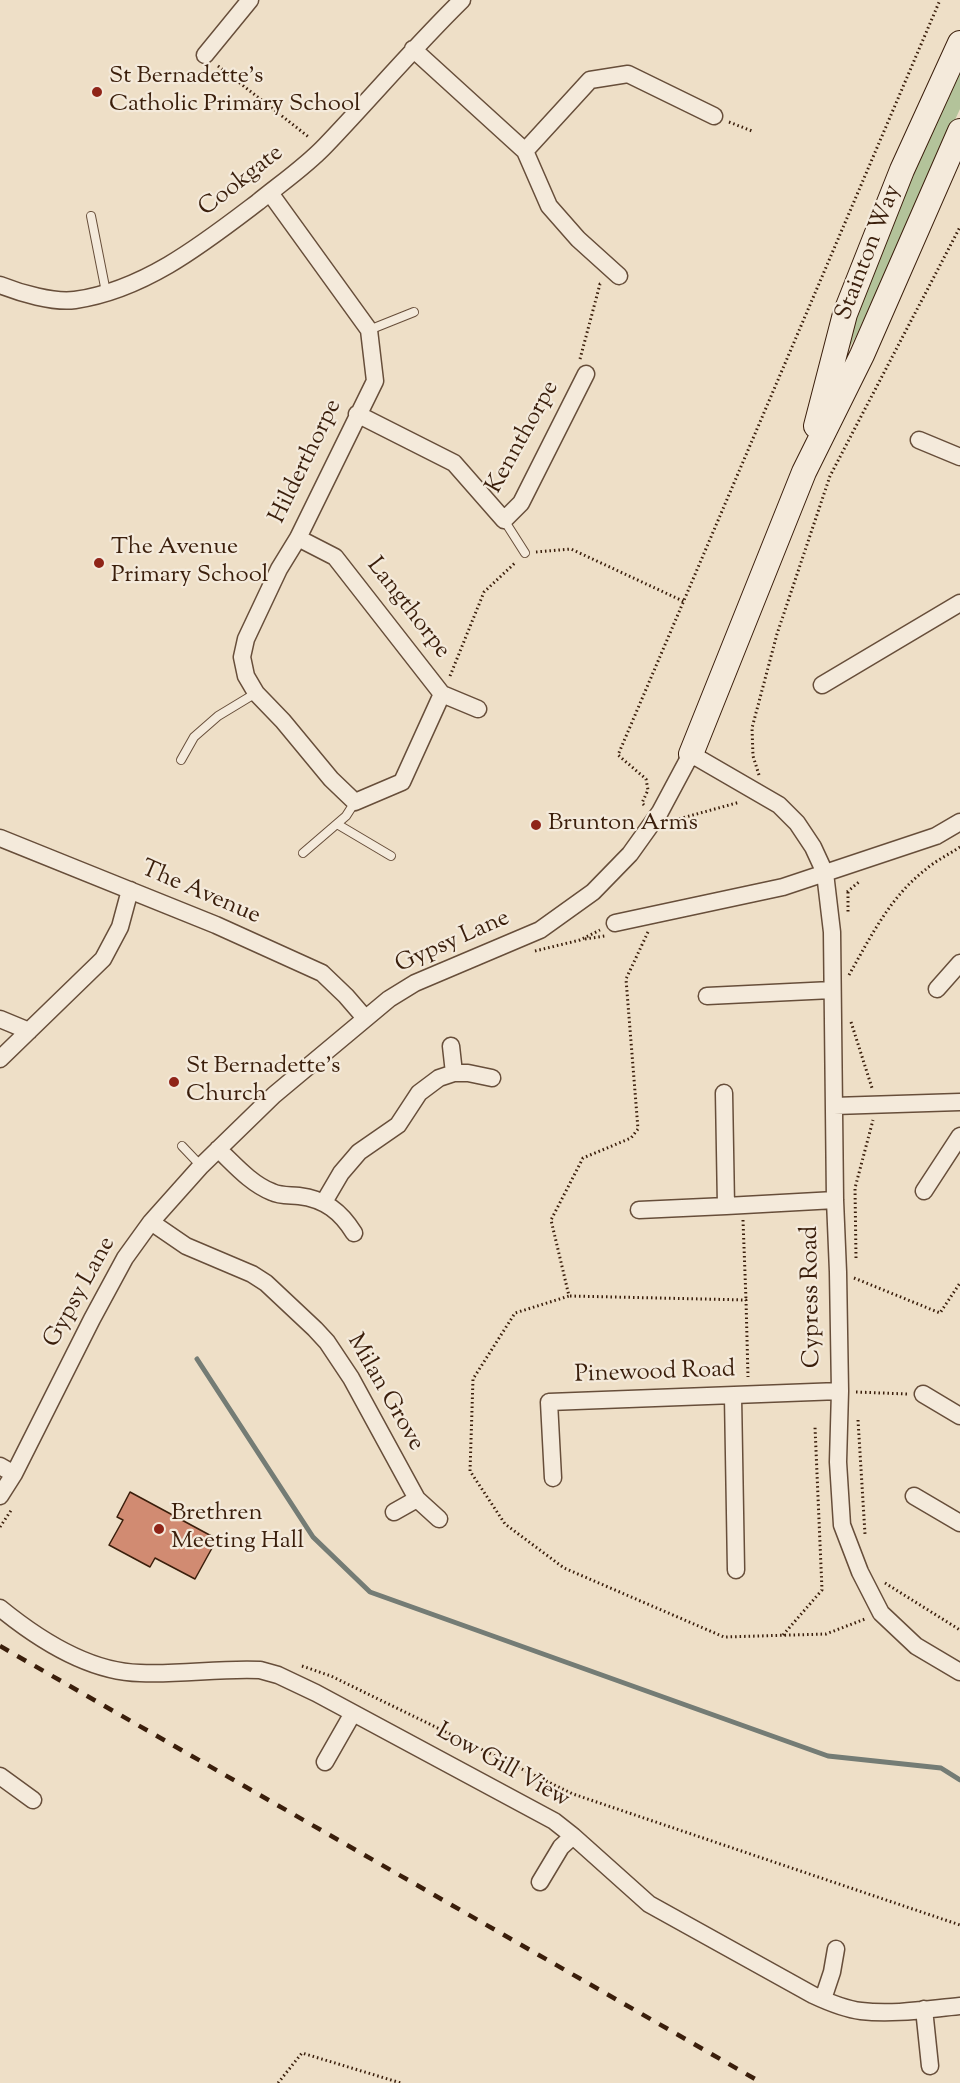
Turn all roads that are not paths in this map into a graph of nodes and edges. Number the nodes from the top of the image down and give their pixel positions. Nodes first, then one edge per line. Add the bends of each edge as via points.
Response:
1 (250, 0) edge
2 (462, 0) edge
3 (960, 43) edge
4 (413, 49) junction
5 (205, 55) road end
6 (714, 116) road end
7 (960, 131) edge
8 (525, 151) junction
9 (270, 193) junction
10 (91, 216) dead end
11 (619, 276) road end
12 (0, 285) edge
13 (106, 292) junction
14 (414, 312) dead end
15 (369, 330) junction
16 (585, 374) road end
17 (357, 414) junction
18 (919, 440) dead end
19 (960, 457) edge
20 (804, 472) junction
21 (504, 520) junction
22 (298, 538) junction
23 (525, 553) road end
24 (960, 603) edge
25 (822, 685) dead end
26 (255, 693) junction
27 (442, 694) junction
28 (478, 709) dead end
29 (691, 754) junction
30 (181, 760) dead end
31 (355, 802) junction
32 (960, 822) edge
33 (337, 824) junction
34 (0, 838) edge
35 (303, 853) dead end
36 (391, 856) dead end
37 (825, 873) junction
38 (130, 890) junction
39 (615, 923) dead end
40 (960, 963) edge
41 (937, 988) dead end
42 (832, 990) junction
43 (707, 996) dead end
44 (365, 1018) junction
45 (0, 1019) edge
46 (29, 1031) junction
47 (451, 1046) dead end
48 (0, 1059) edge
49 (454, 1073) junction
50 (492, 1078) dead end
51 (724, 1093) dead end
52 (960, 1101) edge
53 (834, 1106) junction
54 (960, 1136) edge
55 (182, 1146) dead end
56 (218, 1149) junction
57 (201, 1166) junction
58 (924, 1191) dead end
59 (835, 1200) junction
60 (324, 1202) junction
61 (734, 1205) junction
62 (639, 1210) dead end
63 (151, 1222) junction
64 (354, 1233) dead end
65 (840, 1391) junction
66 (923, 1394) road end
67 (741, 1395) junction
68 (960, 1416) edge
69 (7, 1470) edge
70 (553, 1478) dead end
71 (0, 1496) edge
72 (914, 1496) dead end
73 (417, 1499) junction
74 (394, 1512) dead end
75 (439, 1520) dead end
76 (960, 1522) edge
77 (736, 1570) dead end
78 (0, 1608) edge
79 (959, 1669) edge
80 (353, 1713) junction
81 (325, 1762) dead end
82 (0, 1776) edge
83 (33, 1800) dead end
84 (573, 1836) junction
85 (540, 1882) dead end
86 (836, 1948) dead end
87 (822, 1999) junction
88 (960, 2006) edge
89 (924, 2010) junction
90 (930, 2066) dead end

1 - 5 street
2 - 4 street, Cookgate
3 - 20 street, Stainton Way via 845,314
4 - 8 street
4 - 9 street, Cookgate via 323,148
6 - 8 street via 628,74 590,80
7 - 20 street, Stainton Way via 862,355
8 - 11 street via 549,206
9 - 13 street, Cookgate via 199,247 144,278
9 - 15 street, Hilderthorpe
10 - 13 lane
12 - 13 street, Cookgate via 26,295 74,300
14 - 15 lane
15 - 17 street, Hilderthorpe via 375,381
16 - 21 street, Kennthorpe via 521,503
17 - 21 street, Kennthorpe via 454,463
17 - 22 street, Hilderthorpe
18 - 19 street
20 - 29 street, Stainton Way
21 - 23 lane
22 - 26 street, Hilderthorpe via 246,639 242,657
22 - 27 street, Langthorpe via 335,557
24 - 25 street
26 - 30 lane via 194,736
26 - 31 street, Hilderthorpe
27 - 28 street, Langthorpe
27 - 31 street via 402,782
29 - 37 street via 779,805 797,823
29 - 44 street, Gypsy Lane via 660,812 630,854 592,892 540,930 415,983
31 - 33 lane
32 - 37 street via 936,836
33 - 35 lane
33 - 36 lane
34 - 38 street, The Avenue
37 - 39 street via 783,887
37 - 42 street, Cypress Road via 832,932
38 - 44 street, The Avenue via 322,973
38 - 46 street via 120,927 103,959
40 - 41 street
42 - 43 street
42 - 53 street, Cypress Road
44 - 56 street, Gypsy Lane via 274,1095
45 - 46 street
46 - 48 street
47 - 49 street
49 - 50 street
49 - 60 street via 439,1078 419,1093 398,1125 360,1152 341,1173
51 - 61 street
52 - 53 street
53 - 59 street, Cypress Road
54 - 58 street
55 - 57 lane
56 - 57 street, Gypsy Lane
56 - 60 street via 274,1194
57 - 63 street, Gypsy Lane
59 - 61 street
59 - 65 street, Cypress Road
60 - 64 street via 346,1220
61 - 62 street
63 - 69 street, Gypsy Lane via 125,1258
63 - 73 street, Milan Grove via 186,1246 266,1283 315,1329 351,1378
65 - 67 street, Pinewood Road
65 - 79 street, Cypress Road via 838,1461 842,1525 860,1572 881,1613 916,1646
66 - 68 street
67 - 70 street, Pinewood Road via 549,1402
67 - 77 street
69 - 71 street, Gypsy Lane
72 - 76 street
73 - 74 street
73 - 75 street, Milan Grove
78 - 80 street, Low Gill View via 70,1653 99,1665 139,1673 260,1670
80 - 81 street
80 - 84 street, Low Gill View via 554,1821
82 - 83 street
84 - 85 street via 561,1847
84 - 87 street, Low Gill View via 649,1904
86 - 87 street
87 - 89 street, Low Gill View via 861,2011
88 - 89 street, Low Gill View
89 - 90 street

